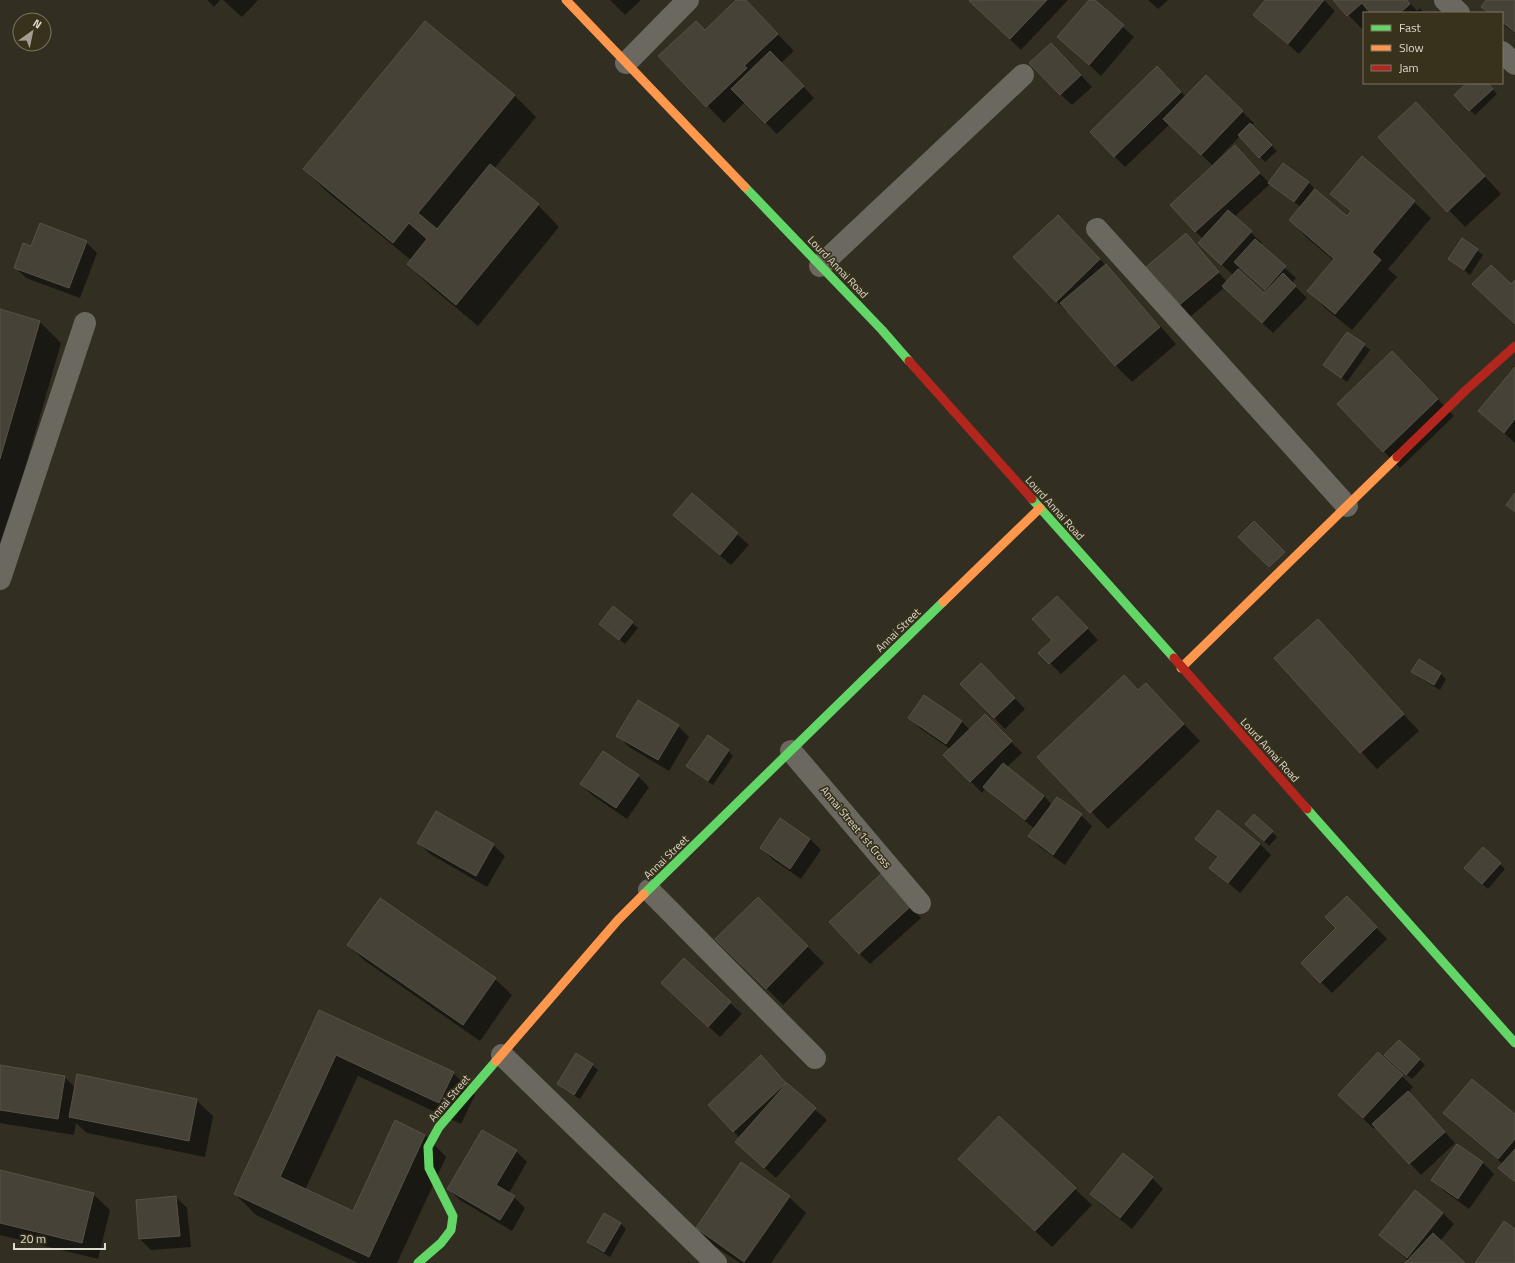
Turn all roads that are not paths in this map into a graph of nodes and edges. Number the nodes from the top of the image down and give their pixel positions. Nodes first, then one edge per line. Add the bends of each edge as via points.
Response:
1 (566, 0) edge
2 (688, 0) edge
3 (1445, 0) edge
4 (1459, 12) edge
5 (1503, 53) edge
6 (626, 63) junction
7 (1515, 64) edge
8 (1023, 75) dead end
9 (1097, 229) dead end
10 (820, 266) junction
11 (84, 323) dead end
12 (1515, 346) edge
13 (1347, 506) junction
14 (1040, 508) junction
15 (0, 579) edge
16 (1181, 668) junction
17 (791, 751) junction
18 (649, 890) junction
19 (920, 904) dead end
20 (1515, 1043) edge
21 (502, 1055) junction
22 (815, 1058) dead end
23 (418, 1263) edge
24 (716, 1263) edge

1 - 6 street, Lourd Annai Road
2 - 6 street
3 - 4 street
5 - 7 street
6 - 10 street, Lourd Annai Road
8 - 10 street
9 - 13 street
10 - 14 street, Lourd Annai Road via 882,330
11 - 15 street
12 - 13 street
13 - 16 street
14 - 16 street, Lourd Annai Road
14 - 17 street, Annai Street
16 - 20 street, Lourd Annai Road
17 - 18 street, Annai Street
17 - 19 street, Annai Street 1st Cross
18 - 21 street, Annai Street via 618,920
18 - 22 street
21 - 23 street, Annai Street via 439,1127 428,1147 429,1168 453,1216 451,1230 441,1243
21 - 24 street

